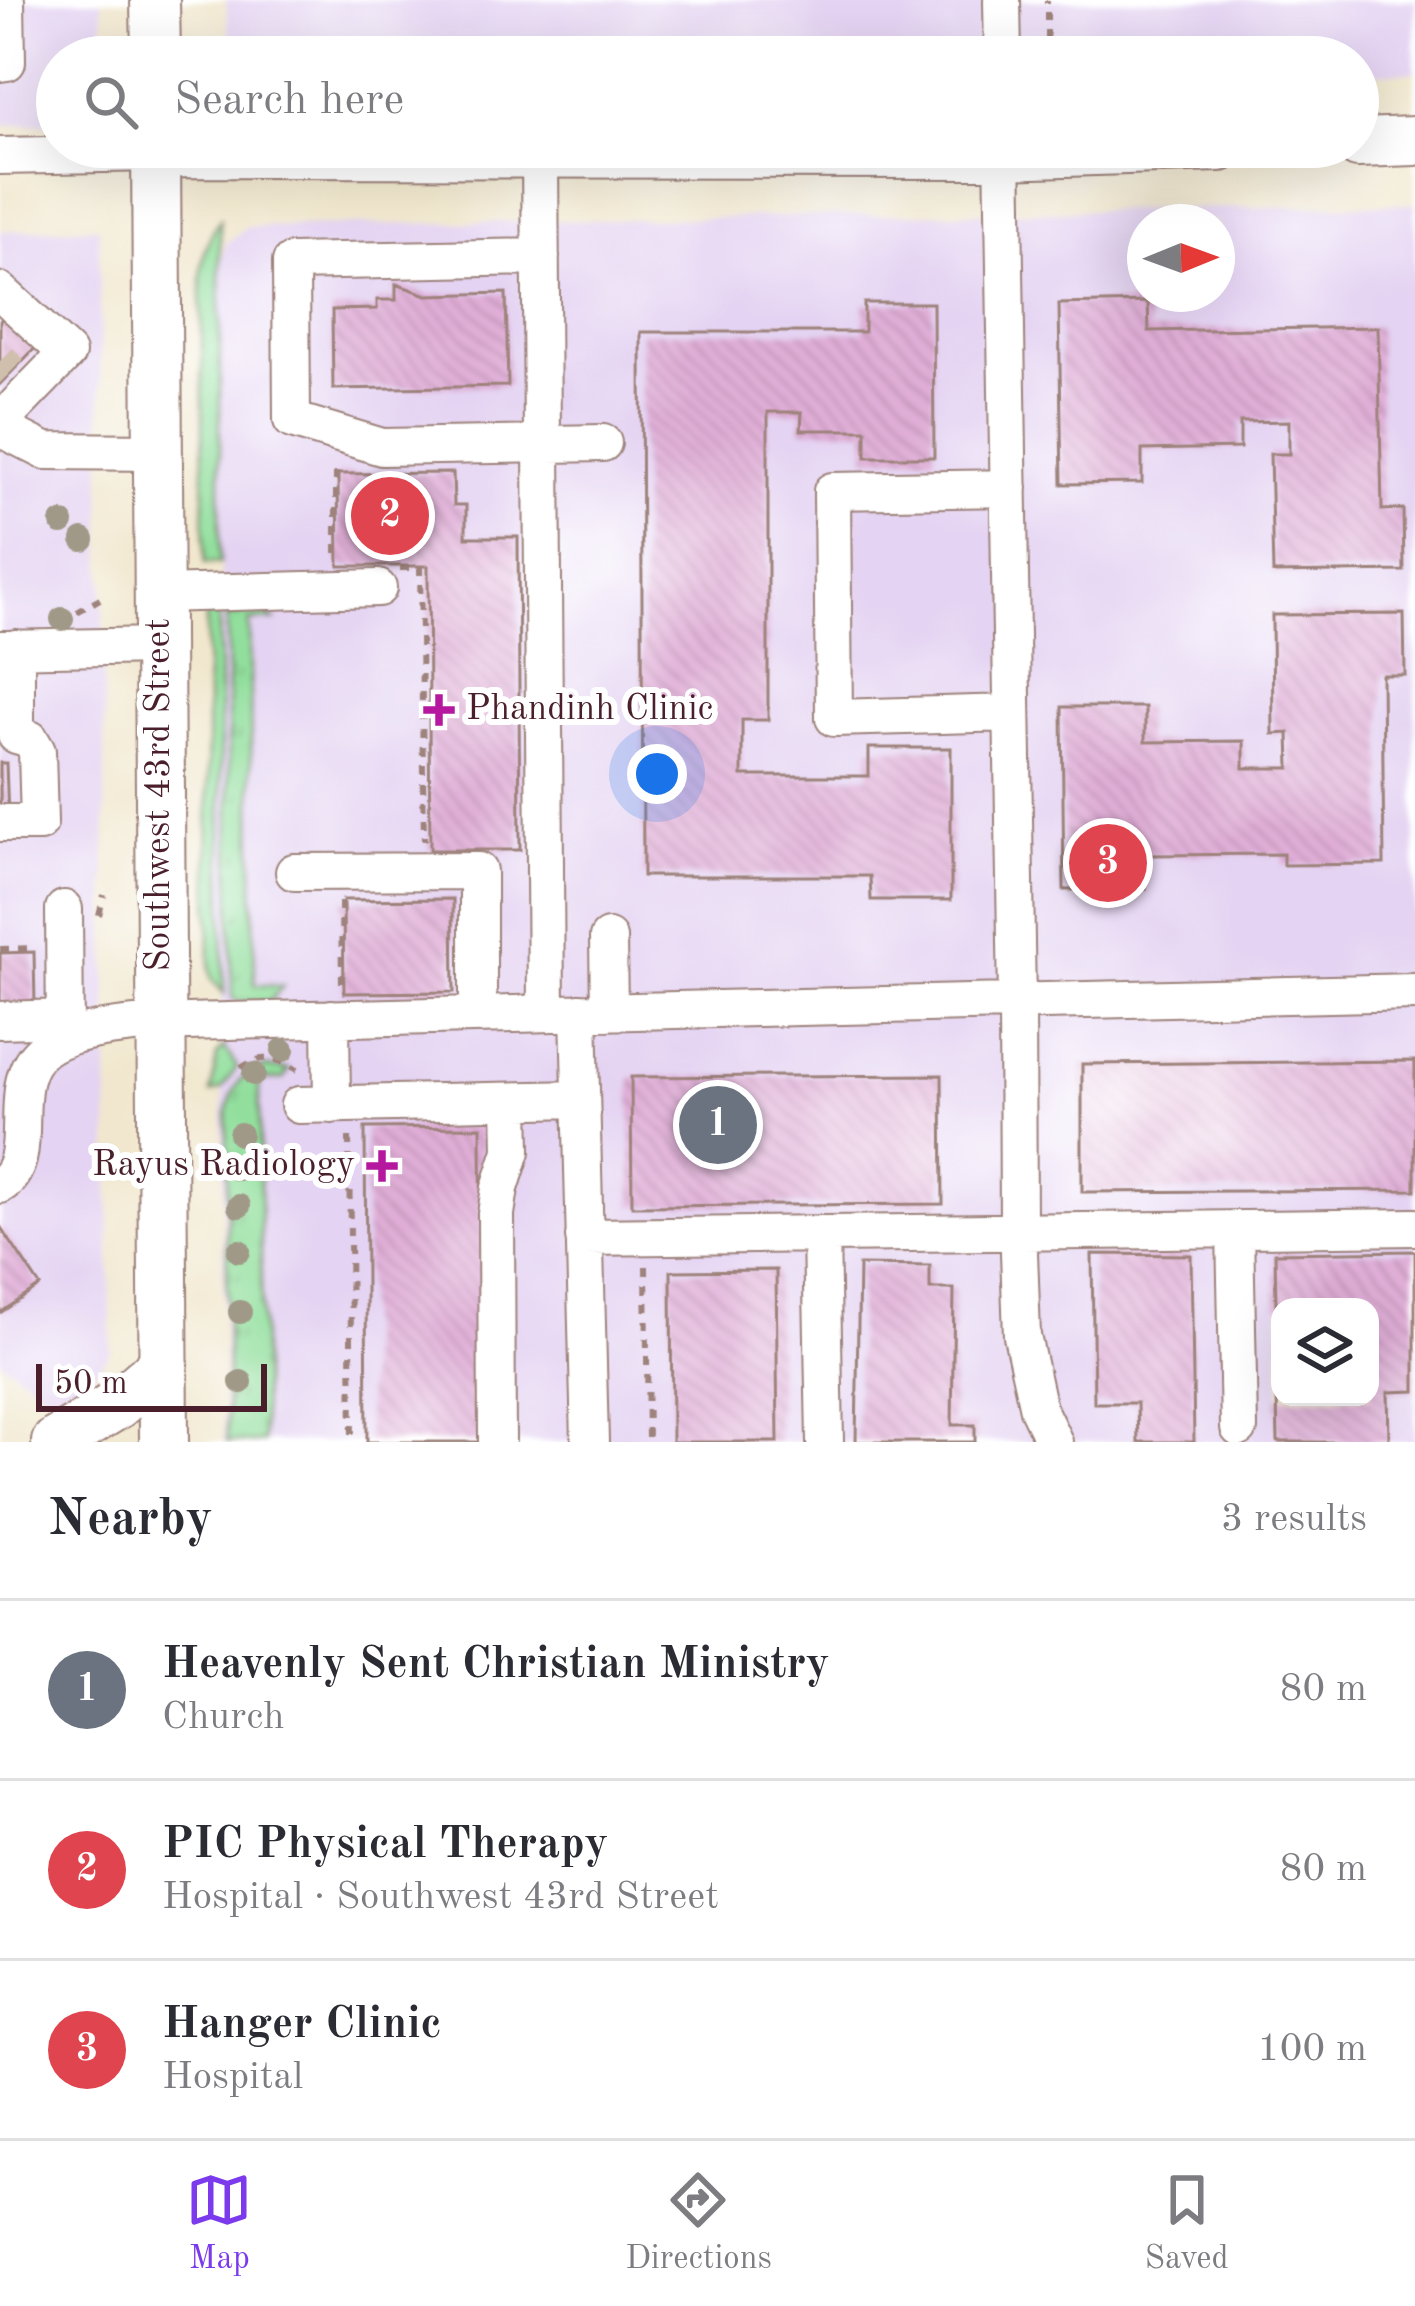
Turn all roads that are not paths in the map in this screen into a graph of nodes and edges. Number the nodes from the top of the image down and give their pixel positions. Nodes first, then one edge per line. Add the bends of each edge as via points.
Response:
1 (6, 0) edge
2 (155, 0) edge
3 (1002, 0) edge
4 (155, 36) edge
5 (1003, 36) edge
6 (0, 62) edge
7 (1415, 141) edge
8 (1379, 142) edge
9 (36, 155) edge
10 (0, 156) edge
11 (156, 168) edge
12 (540, 168) edge
13 (1003, 168) edge
14 (541, 257) junction
15 (0, 291) edge
16 (0, 425) edge
17 (603, 443) dead end
18 (542, 444) junction
19 (158, 452) junction
20 (1009, 488) junction
21 (389, 578) road end
22 (159, 594) junction
23 (159, 646) junction
24 (8, 648) edge
25 (1012, 713) junction
26 (0, 743) edge
27 (37, 751) junction
28 (0, 823) edge
29 (294, 872) dead end
30 (64, 909) dead end
31 (608, 938) dead end
32 (1415, 992) edge
33 (1017, 1002) junction
34 (578, 1012) junction
35 (478, 1015) junction
36 (337, 1018) junction
37 (0, 1020) edge
38 (161, 1023) junction
39 (65, 1028) junction
40 (17, 1059) edge
41 (581, 1100) junction
42 (511, 1101) junction
43 (0, 1185) edge
44 (1415, 1227) edge
45 (1235, 1229) junction
46 (1018, 1233) junction
47 (820, 1234) junction
48 (584, 1237) junction
49 (164, 1364) junction
50 (1239, 1428) dead end
51 (56, 1442) edge
52 (164, 1442) edge
53 (497, 1442) edge
54 (590, 1442) edge
55 (825, 1442) edge
56 (1054, 1442) edge

1 - 6 street via 7,62
2 - 4 main road
3 - 5 street
7 - 8 main road
9 - 10 street
11 - 19 main road, Southwest 43rd Street
12 - 14 street
13 - 20 street
14 - 18 street
14 - 18 street via 291,262 292,420 382,447
15 - 16 street via 67,353 21,381
16 - 19 street via 45,451
17 - 18 street
18 - 34 street
19 - 22 main road, Southwest 43rd Street
20 - 25 street
20 - 25 street via 832,491 834,718
21 - 22 street
22 - 23 main road, Southwest 43rd Street
23 - 24 street
23 - 38 main road, Southwest 43rd Street
24 - 27 street via 16,735
25 - 33 street
26 - 27 street
27 - 28 street via 39,823
29 - 35 street via 478,871
30 - 39 street
31 - 34 street
32 - 33 street
33 - 34 street
33 - 46 street
34 - 35 street
34 - 41 street
35 - 36 street
36 - 38 street
36 - 42 street via 326,1109
37 - 39 street
38 - 39 street
38 - 49 main road, Southwest 43rd Street
39 - 40 street
40 - 43 street via 24,1078 18,1162
41 - 42 street
41 - 48 street
42 - 53 street via 512,1150 496,1214
44 - 45 street
45 - 46 street
45 - 50 street
46 - 47 street
46 - 56 street via 1022,1336
47 - 48 street
47 - 55 street
48 - 54 street
49 - 51 main road via 136,1392
49 - 52 main road, Southwest 43rd Street

